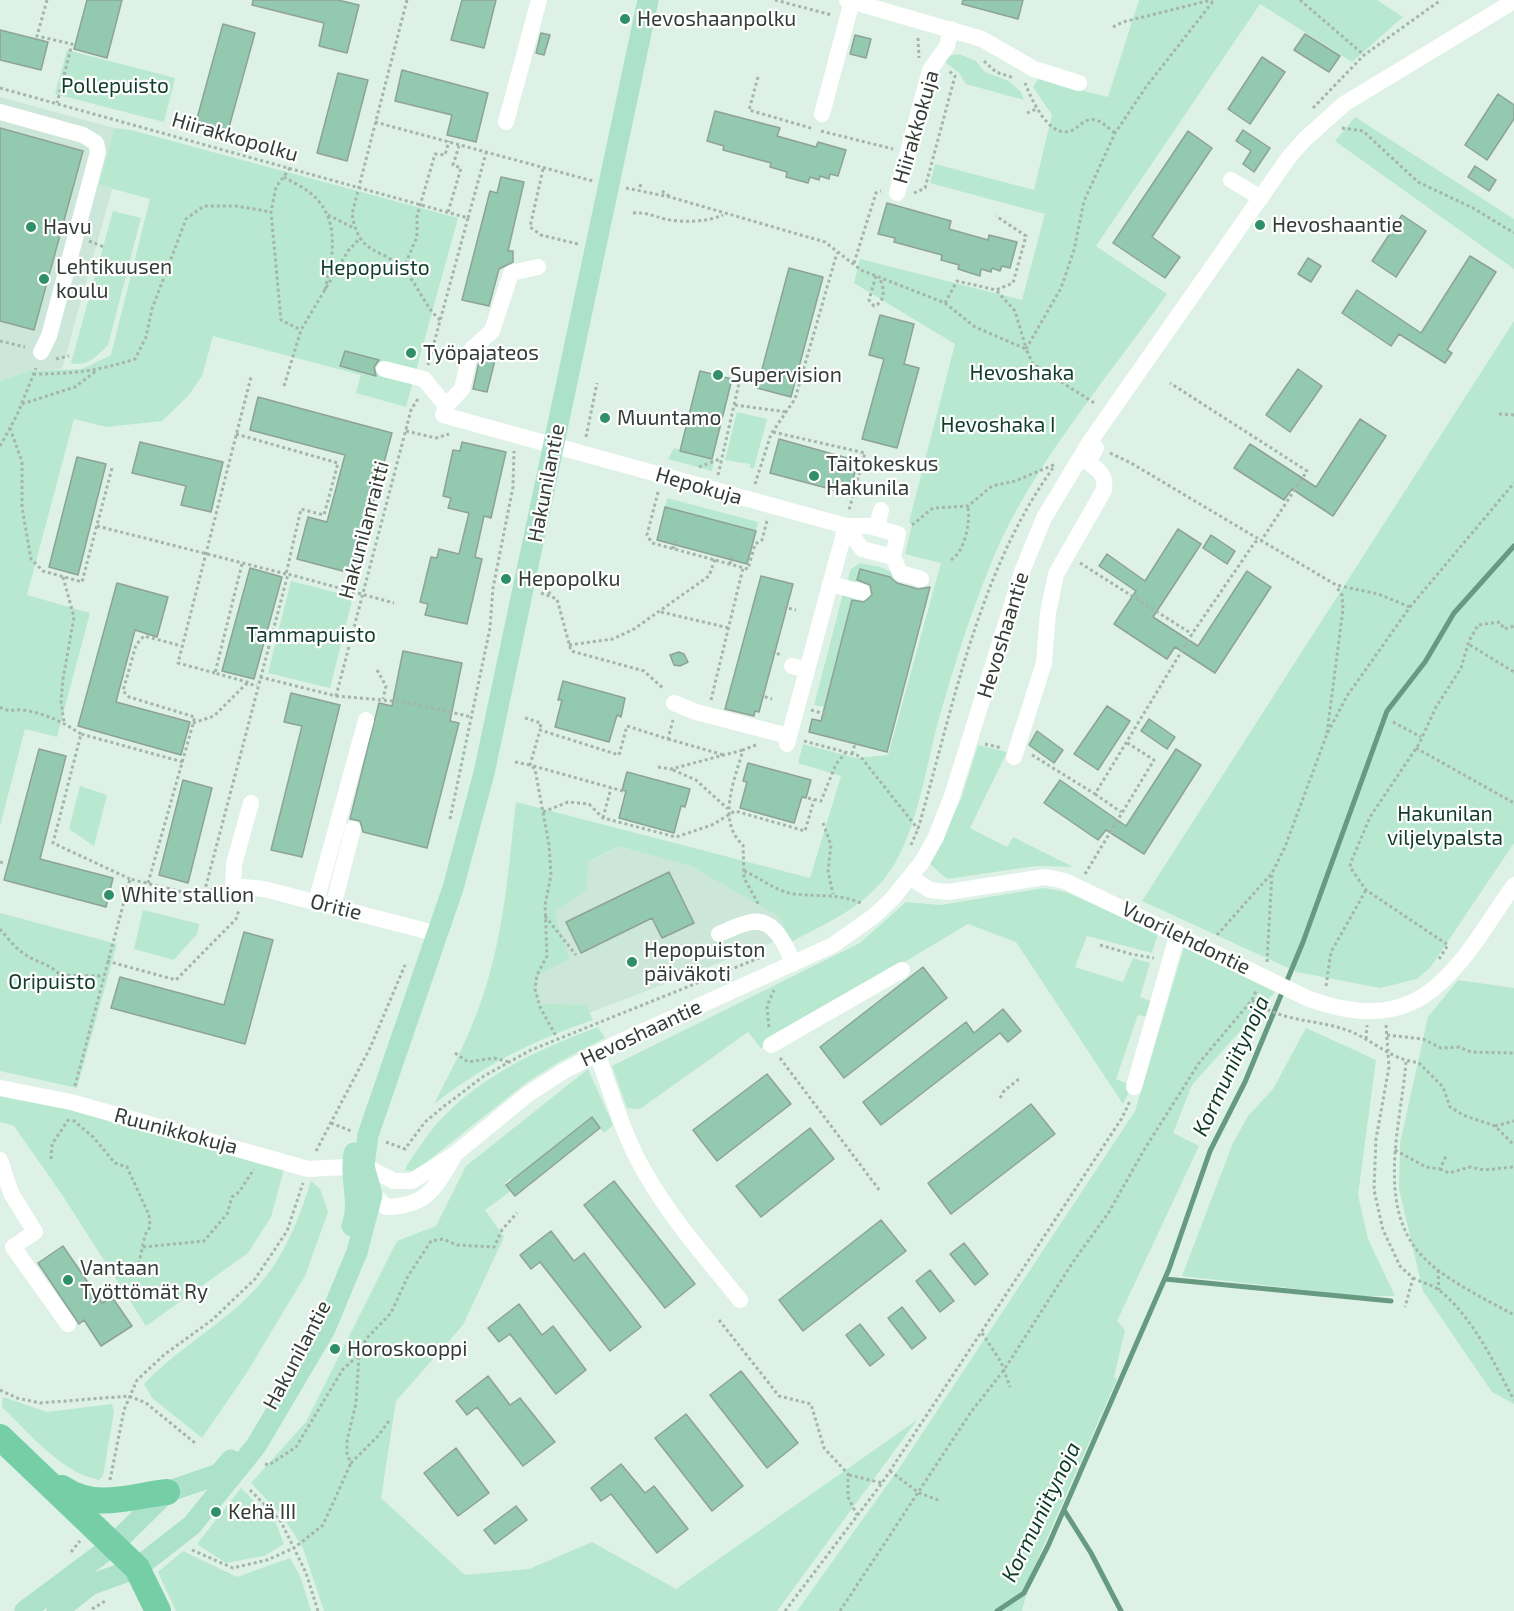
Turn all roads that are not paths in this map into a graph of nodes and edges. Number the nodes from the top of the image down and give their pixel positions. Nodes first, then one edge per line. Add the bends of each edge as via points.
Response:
1 (539, 0) edge
2 (640, 0) edge
3 (648, 0) edge
4 (849, 1) edge
5 (1514, 2) edge
6 (949, 38) junction
7 (634, 70) junction
8 (1078, 83) dead end
9 (0, 112) edge
10 (506, 122) dead end
11 (820, 122) road end
12 (1231, 180) dead end
13 (897, 193) road end
14 (1260, 198) junction
15 (538, 267) dead end
16 (41, 352) road end
17 (384, 369) dead end
18 (445, 410) junction
19 (1089, 443) junction
20 (553, 445) junction
21 (881, 510) dead end
22 (848, 518) junction
23 (877, 528) junction
24 (893, 557) junction
25 (921, 579) dead end
26 (830, 584) junction
27 (862, 592) dead end
28 (674, 703) road end
29 (366, 720) dead end
30 (1016, 752) road end
31 (251, 802) dead end
32 (353, 829) dead end
33 (910, 877) junction
34 (1514, 885) edge
35 (316, 902) junction
36 (333, 906) junction
37 (1178, 933) junction
38 (438, 934) junction
39 (719, 934) dead end
40 (794, 964) junction
41 (902, 970) dead end
42 (771, 1045) road end
43 (597, 1053) junction
44 (0, 1088) edge
45 (1134, 1088) road end
46 (455, 1154) junction
47 (0, 1160) edge
48 (358, 1167) junction
49 (372, 1195) junction
50 (740, 1300) dead end
51 (68, 1324) dead end
52 (0, 1437) edge
53 (41, 1475) junction
54 (167, 1492) junction
55 (112, 1546) junction
56 (137, 1568) junction
57 (85, 1576) junction
58 (25, 1611) edge
59 (57, 1611) edge
60 (158, 1611) edge

1 - 10 street
2 - 7 main road, Hakunilantie via 634,26
3 - 7 main road, Hakunilantie
4 - 6 street
4 - 11 street
5 - 14 street, Hevoshaantie via 1327,117 1289,157
6 - 8 street via 992,43 1013,56 1029,74
6 - 13 street, Hiirakkokuja via 930,70 902,151
7 - 20 main road, Hakunilantie
9 - 16 street via 83,135 96,142 98,152 49,336
12 - 14 street
14 - 19 street, Hevoshaantie
15 - 18 street via 511,273 492,331 471,350 462,389
17 - 18 street via 424,380
18 - 20 street, Hepokuja
19 - 30 street via 1096,448 1088,462 1103,473 1104,490 1056,574 1050,596 1044,663
19 - 33 street, Hevoshaantie via 1053,501 1023,569 952,796 936,837
20 - 22 street, Hepokuja
20 - 38 main road, Hakunilantie via 484,773
21 - 23 street
22 - 23 street, Hepokuja
22 - 24 street via 862,549
22 - 26 street
23 - 24 street via 898,534
24 - 25 street via 900,573
26 - 27 street
26 - 28 street via 794,664 792,740
29 - 35 street
31 - 35 street, Oritie via 234,864 233,886
32 - 36 street
33 - 37 street, Vuorilehdontie via 930,890 948,892 1045,877 1065,881
33 - 40 street, Hevoshaantie via 892,899 857,929
34 - 37 street, Vuorilehdontie via 1445,981 1420,1000 1385,1011 1329,1006 1307,998
35 - 36 street, Oritie
36 - 38 street, Oritie
37 - 45 street
38 - 48 main road, Hakunilantie via 417,997 358,1134
39 - 40 street via 753,921 762,923 780,936
40 - 43 street, Hevoshaantie
41 - 42 street
43 - 46 street, Hevoshaantie via 528,1094
43 - 50 street via 646,1175
44 - 48 street, Ruunikkokuja via 71,1102 308,1169
46 - 48 street, Hevoshaantie via 412,1181 394,1181
46 - 49 street, Hevoshaantie via 439,1182 418,1203 386,1207
47 - 51 street via 10,1192 34,1232 13,1247
48 - 49 main road, Hakunilantie
48 - 54 main road, Hakunilantie via 357,1213 330,1293 256,1430 219,1474
49 - 56 main road, Hakunilantie via 357,1252 325,1329 256,1446 192,1525
52 - 53 highway
53 - 54 highway via 73,1496 92,1500 117,1502
53 - 55 highway
54 - 55 main road, Hakunilantie
55 - 56 highway
55 - 57 main road, Hakunilantie
56 - 57 main road, Hakunilantie
56 - 60 highway
57 - 58 main road, Hakunilantie
57 - 59 main road, Hakunilantie

